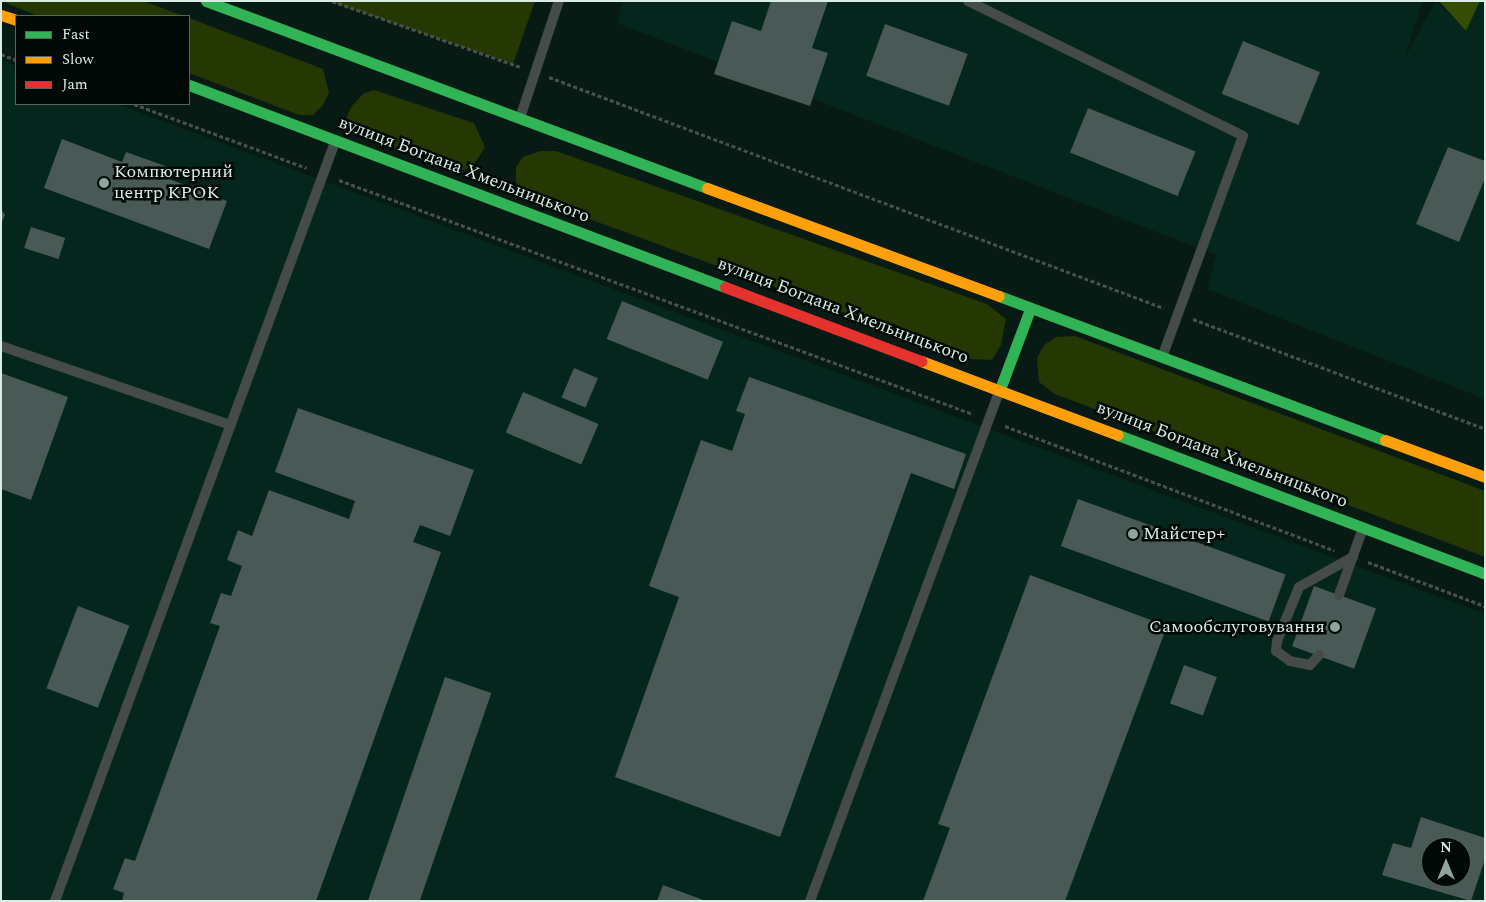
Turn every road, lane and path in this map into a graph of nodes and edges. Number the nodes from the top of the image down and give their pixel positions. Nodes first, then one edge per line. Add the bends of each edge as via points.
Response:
1 (206, 1) edge
2 (332, 1) edge
3 (560, 1) edge
4 (968, 1) edge
5 (1, 15) edge
6 (15, 20) edge
7 (1, 54) edge
8 (15, 60) edge
9 (535, 72) junction
10 (190, 85) edge
11 (137, 105) edge
12 (520, 118) junction
13 (336, 140) junction
14 (324, 174) junction
15 (1030, 309) junction
16 (1178, 314) junction
17 (1, 346) edge
18 (1162, 358) junction
19 (1000, 389) junction
20 (988, 420) junction
21 (231, 425) junction
22 (1485, 429) edge
23 (1485, 477) edge
24 (1364, 527) junction
25 (1353, 557) junction
26 (1485, 574) edge
27 (1339, 595) dead end
28 (1485, 606) edge
29 (1319, 655) dead end
30 (55, 901) edge
31 (810, 901) edge

1 - 12 street
2 - 9 path
3 - 9 lane
4 - 16 lane via 1243,136
5 - 6 street
7 - 8 path
9 - 12 lane
9 - 16 path
10 - 13 street, вулиця Богдана Хмельницького
11 - 14 path
12 - 15 street
13 - 14 lane
13 - 19 street, вулиця Богдана Хмельницького
14 - 20 path
14 - 21 lane
15 - 18 street
15 - 19 street
16 - 18 lane
16 - 22 path
17 - 21 lane
18 - 23 street
19 - 20 lane
19 - 24 street, вулиця Богдана Хмельницького
20 - 25 path
20 - 31 lane
21 - 30 lane
24 - 25 lane
24 - 26 street, вулиця Богдана Хмельницького
25 - 27 lane
25 - 28 path
25 - 29 lane via 1299,587 1277,641 1276,651 1290,661 1310,665

